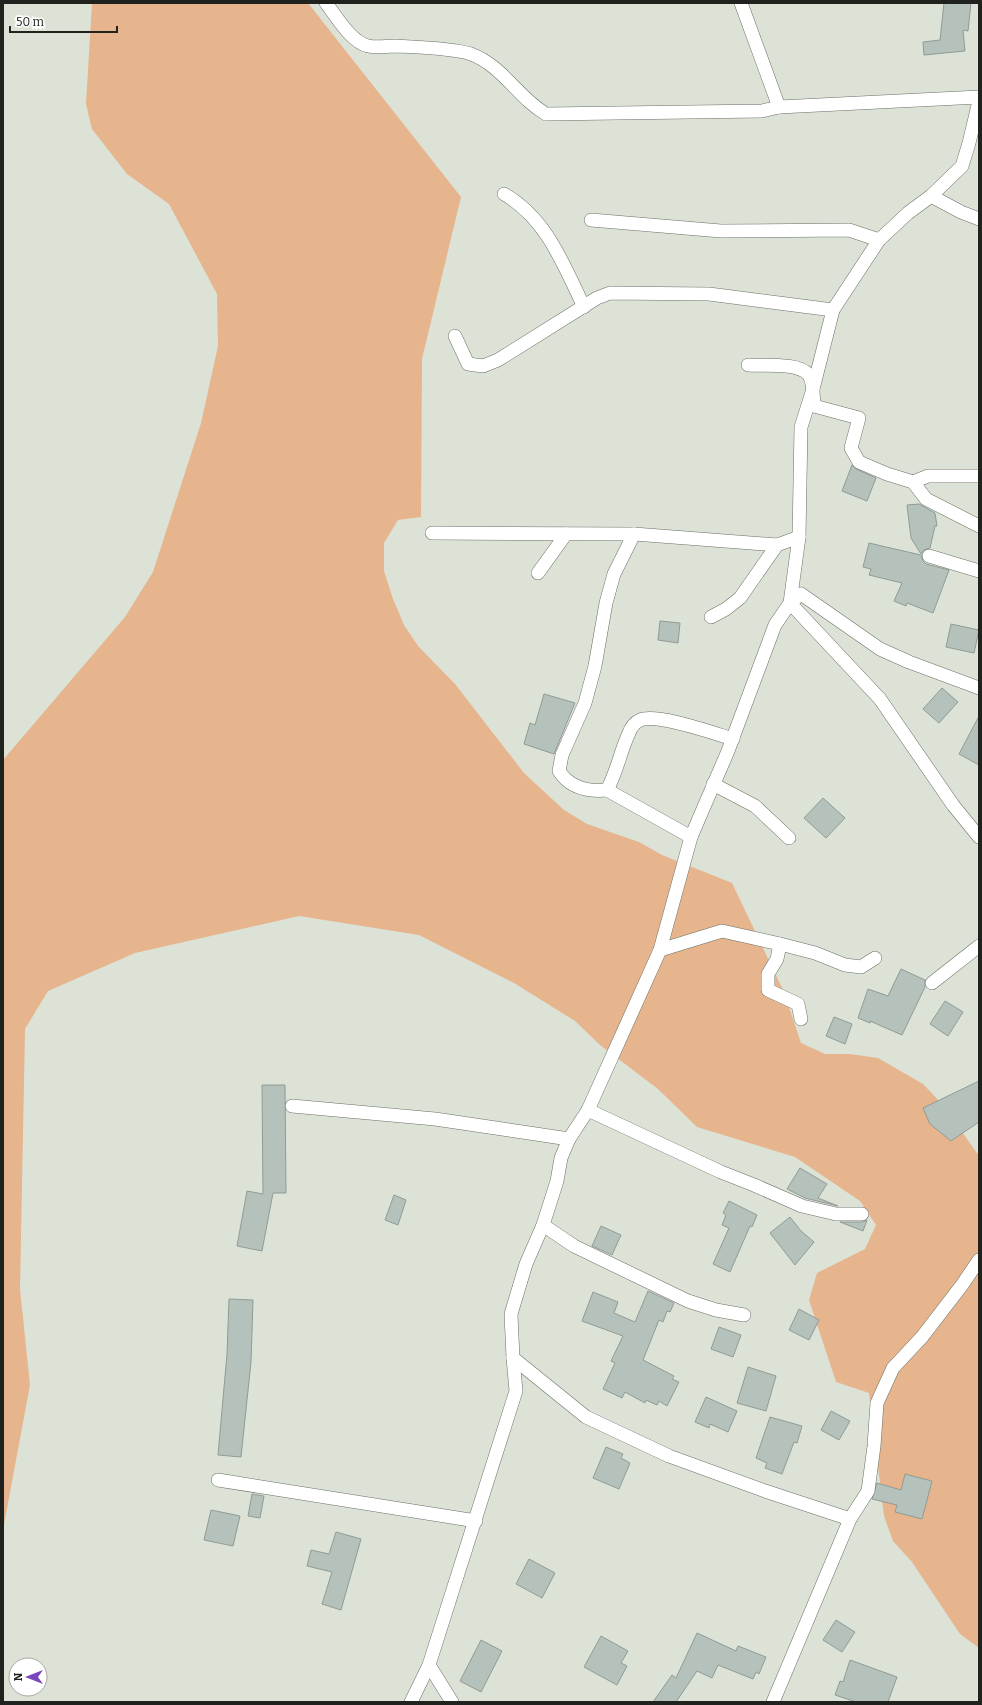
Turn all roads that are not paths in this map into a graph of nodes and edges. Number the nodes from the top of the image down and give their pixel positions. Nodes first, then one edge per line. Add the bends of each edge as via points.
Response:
1 (326, 3) edge
2 (741, 3) edge
3 (979, 97) edge
4 (979, 101) edge
5 (779, 107) junction
6 (504, 194) dead end
7 (931, 196) junction
8 (979, 219) edge
9 (591, 220) dead end
10 (879, 240) junction
11 (584, 307) junction
12 (832, 310) junction
13 (454, 336) dead end
14 (748, 365) dead end
15 (813, 389) junction
16 (979, 476) edge
17 (913, 482) junction
18 (979, 526) edge
19 (432, 532) dead end
20 (566, 534) junction
21 (634, 534) junction
22 (799, 538) junction
23 (777, 545) junction
24 (929, 556) dead end
25 (979, 570) edge
26 (538, 573) dead end
27 (790, 603) junction
28 (711, 617) dead end
29 (979, 688) edge
30 (733, 738) junction
31 (713, 784) junction
32 (607, 790) junction
33 (691, 837) junction
34 (979, 837) edge
35 (789, 838) dead end
36 (780, 944) junction
37 (979, 946) edge
38 (660, 950) junction
39 (875, 958) dead end
40 (932, 983) dead end
41 (801, 1019) dead end
42 (292, 1106) dead end
43 (588, 1110) junction
44 (569, 1139) junction
45 (862, 1214) dead end
46 (543, 1225) junction
47 (979, 1260) edge
48 (744, 1315) dead end
49 (513, 1358) junction
50 (218, 1480) dead end
51 (850, 1519) junction
52 (476, 1521) junction
53 (429, 1664) junction
54 (411, 1702) edge
55 (452, 1702) edge
56 (773, 1702) edge

1 - 5 street via 350,34 367,46 396,46 470,54 491,64 534,106 546,114 762,111
2 - 5 street
3 - 5 street
4 - 7 street via 962,166
6 - 11 street via 518,202 550,238
7 - 8 street
7 - 10 street
9 - 10 street via 721,231 849,230
10 - 12 street
11 - 12 street via 610,293 645,292 708,294
11 - 13 street via 498,360 483,366 468,364
12 - 15 street
14 - 15 street via 796,366 809,375
15 - 17 street via 814,406 859,418 851,448 859,462
15 - 22 street via 801,427
16 - 17 street via 928,476
17 - 18 street via 926,499
19 - 20 street
20 - 21 street
20 - 26 street
21 - 23 street
21 - 32 street via 614,574 585,703 562,755 559,772 565,781 577,788
22 - 23 street
22 - 27 street
23 - 28 street via 740,598
24 - 25 street
27 - 29 street via 801,594 880,649
27 - 30 street via 775,625
27 - 34 street via 880,699 953,805
30 - 31 street
30 - 32 street via 661,719 642,720 635,723 629,732
31 - 33 street
31 - 35 street via 755,806
32 - 33 street
33 - 38 street
36 - 38 street via 722,931
36 - 39 street via 815,953 845,965 861,967
36 - 41 street via 777,960 768,974 768,990 798,1004
37 - 40 street
38 - 43 street
42 - 44 street via 435,1119
43 - 44 street
43 - 45 street via 721,1172 802,1206 836,1214
44 - 46 street via 561,1158 557,1181
46 - 48 street via 574,1246 688,1301
46 - 49 street via 526,1264 512,1314
47 - 51 street via 922,1337 894,1368 877,1403 868,1490
49 - 51 street via 586,1418 669,1456
49 - 52 street via 516,1391
50 - 52 street
51 - 56 street
52 - 53 street
53 - 54 street
53 - 55 street

